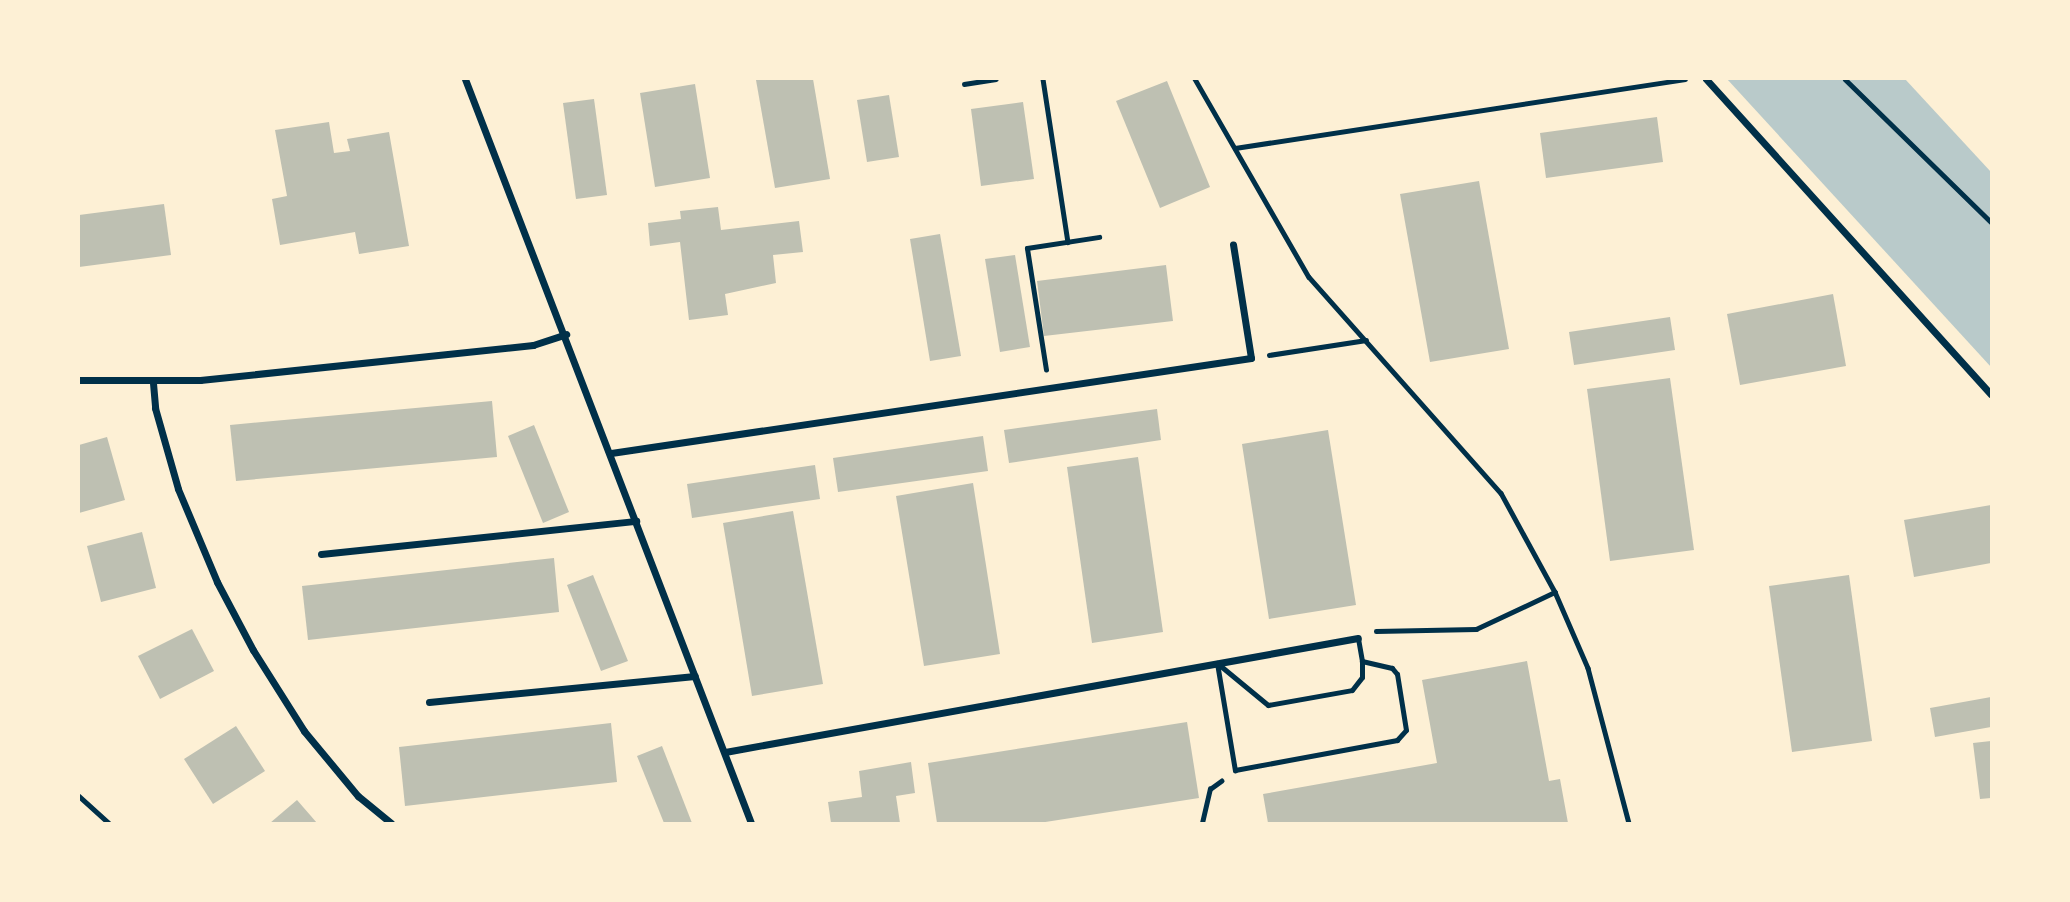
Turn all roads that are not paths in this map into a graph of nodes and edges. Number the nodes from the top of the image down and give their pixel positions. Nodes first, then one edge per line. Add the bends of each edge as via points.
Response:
1 (465, 79) edge
2 (1706, 79) edge
3 (1233, 244) dead end
4 (566, 334) junction
5 (79, 380) edge
6 (153, 383) junction
7 (1991, 394) edge
8 (611, 453) junction
9 (636, 521) junction
10 (321, 554) dead end
11 (1358, 638) joint
12 (1363, 661) junction
13 (1217, 663) junction
14 (695, 676) junction
15 (429, 702) dead end
16 (725, 752) junction
17 (391, 823) edge
18 (751, 823) edge

1 - 4 street
2 - 7 street
3 - 8 street via 1251,358
4 - 6 street via 533,345
4 - 8 street
5 - 6 street
6 - 17 street via 155,408 178,489 217,582 253,650 304,731 358,796
8 - 9 street
9 - 10 street
9 - 14 street
11 - 12 lane
11 - 13 street
12 - 13 lane via 1362,677 1352,690 1268,705
12 - 13 lane via 1392,668 1397,674 1406,730 1397,740 1235,770
13 - 16 street
14 - 15 street
14 - 16 street
16 - 18 street

